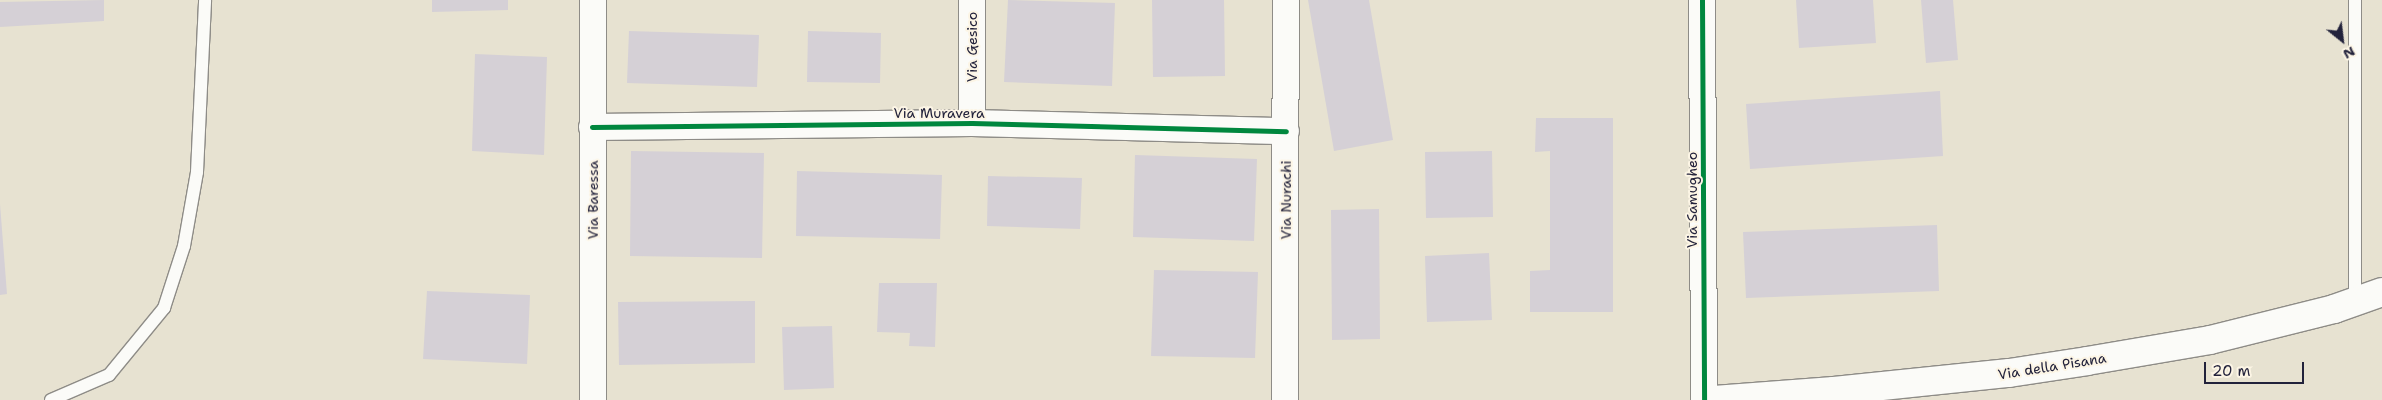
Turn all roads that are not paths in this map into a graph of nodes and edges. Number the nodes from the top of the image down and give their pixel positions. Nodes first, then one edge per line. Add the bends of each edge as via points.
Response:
1 (205, 0) edge
2 (593, 0) edge
3 (972, 0) edge
4 (1286, 0) edge
5 (1702, 0) edge
6 (2355, 0) edge
7 (972, 123) junction
8 (592, 127) junction
9 (1286, 131) junction
10 (2382, 292) edge
11 (2355, 302) junction
12 (51, 400) edge
13 (594, 400) edge
14 (1285, 400) edge
15 (1704, 400) edge
16 (1714, 400) edge

1 - 12 lane via 197,172 184,246 164,308 109,375
2 - 8 street, Via Baressa
3 - 7 street, Via Gesico
4 - 9 street, Via Nurachi
5 - 15 street, Via Samugheo
6 - 11 lane
7 - 8 street, Via Muravera
7 - 9 street, Via Muravera
8 - 13 street, Via Baressa
9 - 14 street, Via Nurachi
10 - 11 main road, Via della Pisana
11 - 16 main road, Via della Pisana via 2210,340 2009,373

